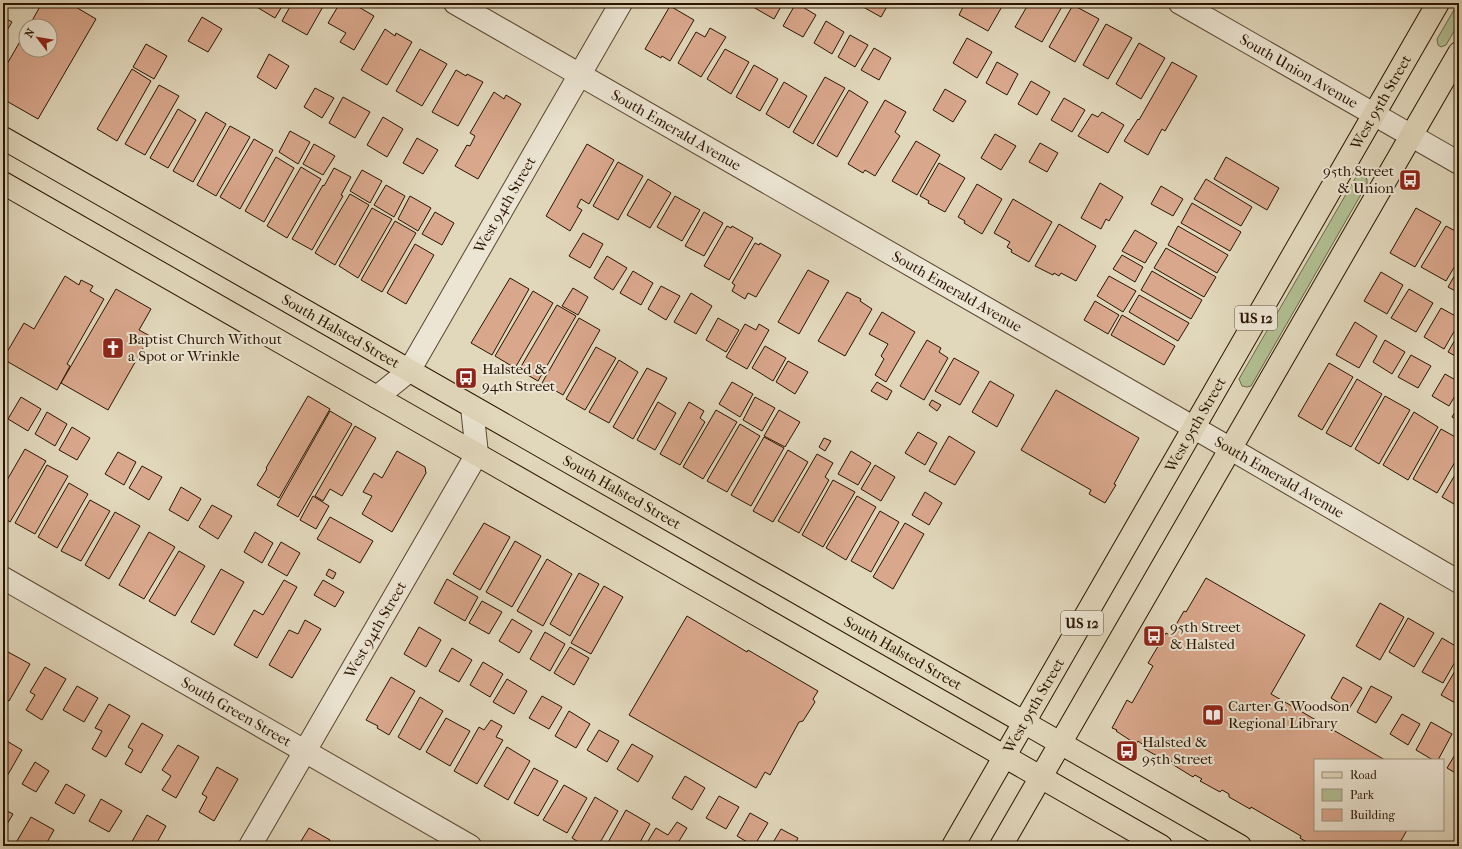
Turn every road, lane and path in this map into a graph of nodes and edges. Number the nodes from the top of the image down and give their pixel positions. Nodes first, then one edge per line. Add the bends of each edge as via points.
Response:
1 (455, 3) edge
2 (621, 3) edge
3 (1180, 3) edge
4 (1438, 3) edge
5 (1459, 53) edge
6 (580, 75) junction
7 (1374, 114) junction
8 (1411, 135) junction
9 (3, 138) edge
10 (1459, 163) edge
11 (3, 184) edge
12 (409, 371) junction
13 (377, 397) junction
14 (472, 407) junction
15 (1194, 428) junction
16 (1231, 449) junction
17 (478, 454) junction
18 (3, 578) edge
19 (1459, 582) edge
20 (1025, 724) junction
21 (1061, 744) junction
22 (305, 751) junction
23 (1005, 757) junction
24 (1041, 778) junction
25 (250, 846) edge
26 (470, 846) edge
27 (953, 846) edge
28 (1001, 846) edge
29 (1161, 846) edge
30 (1240, 846) edge

1 - 6 street, South Emerald Avenue
2 - 6 street, West 94th Street
3 - 7 street, South Union Avenue
4 - 7 main road, West 95th Street / US 12
5 - 8 main road, US 12
6 - 12 street, West 94th Street
6 - 15 street, South Emerald Avenue
7 - 8 street, South Union Avenue
7 - 15 main road, West 95th Street / US 12
8 - 10 street, South Union Avenue
8 - 16 main road, US 12
9 - 12 main road, South Halsted Street
11 - 13 main road
12 - 13 street, West 94th Street
12 - 14 main road, South Halsted Street
13 - 17 main road
14 - 17 street
14 - 20 main road, South Halsted Street
15 - 16 street, South Emerald Avenue
15 - 20 main road, West 95th Street / US 12
16 - 19 street, South Emerald Avenue
16 - 21 main road, US 12
17 - 22 street, West 94th Street
17 - 23 main road
18 - 22 street, South Green Street
20 - 21 main road, South Halsted Street
20 - 23 main road, West 95th Street / US 12
21 - 24 main road, US 12
21 - 30 main road, South Halsted Street
22 - 25 street, West 94th Street
22 - 26 street, South Green Street
23 - 24 main road
23 - 27 main road, West 95th Street / US 12
24 - 28 main road, US 12
24 - 29 main road

